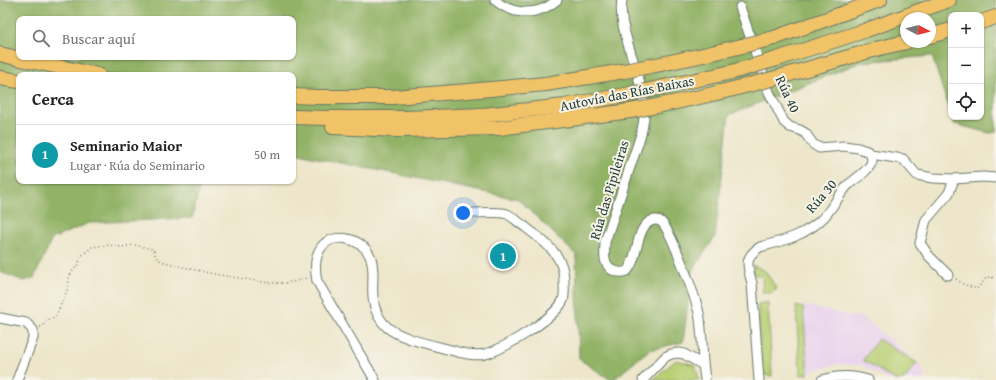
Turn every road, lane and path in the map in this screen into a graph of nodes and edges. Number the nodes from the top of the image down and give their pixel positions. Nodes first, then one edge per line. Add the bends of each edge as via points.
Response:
1 (495, 0) edge
2 (557, 0) edge
3 (622, 0) edge
4 (880, 0) edge
5 (949, 0) edge
6 (740, 7) dead end
7 (996, 17) edge
8 (984, 21) edge
9 (948, 31) edge
10 (936, 34) edge
11 (900, 43) edge
12 (0, 54) edge
13 (16, 58) edge
14 (26, 60) edge
15 (84, 72) edge
16 (0, 78) edge
17 (16, 81) edge
18 (296, 96) edge
19 (296, 117) edge
20 (296, 125) edge
21 (871, 154) junction
22 (996, 178) edge
23 (954, 179) junction
24 (474, 213) dead end
25 (948, 275) joint
26 (996, 278) edge
27 (317, 281) junction
28 (0, 318) edge
29 (33, 330) junction
30 (703, 365) junction
31 (17, 380) edge
32 (375, 380) edge
33 (643, 380) edge
34 (704, 380) edge
35 (759, 380) edge
36 (822, 380) edge
37 (868, 380) edge

1 - 2 street via 515,11 530,12 542,9
3 - 30 street, Rúa das Pipileiras via 621,19 640,83 644,122 605,242 605,259 611,269 619,273 627,271 632,264 643,228 648,222 655,220 665,225 679,256 699,314
4 - 18 highway, Autovía das Rías Baixas, bridge via 774,38 744,46 673,62 546,84 393,97
5 - 19 highway, Autovía das Rías Baixas, bridge via 864,32 777,59 732,72 631,94 564,106 482,115 407,118
6 - 21 street, Rúa 40 via 769,92 784,122 805,133 819,148 844,146 858,148
7 - 8 highway
9 - 10 highway
11 - 20 highway, bridge via 670,104 564,120 499,128 398,130
12 - 13 highway
14 - 15 highway
16 - 17 highway
21 - 23 street via 902,159 917,175
21 - 35 street, Rúa 30 via 870,165 847,186 824,218 795,237 760,247 748,260
22 - 23 street
23 - 25 street via 948,193 926,220 920,243
24 - 27 street via 506,213 554,252 563,271 563,301 559,307 544,321 506,346 486,354 475,355 406,338 387,327 376,311 372,299 373,267 370,256 366,249 350,239 331,240 319,250 315,269
25 - 26 path via 977,289 987,277
27 - 29 path via 306,278 276,284 218,276 161,261 153,249 134,245 92,247 80,257 72,272 56,316
27 - 32 street
28 - 29 street via 26,323
29 - 31 street via 33,338
30 - 33 street via 684,354 671,354
30 - 34 street
36 - 37 street via 846,376

